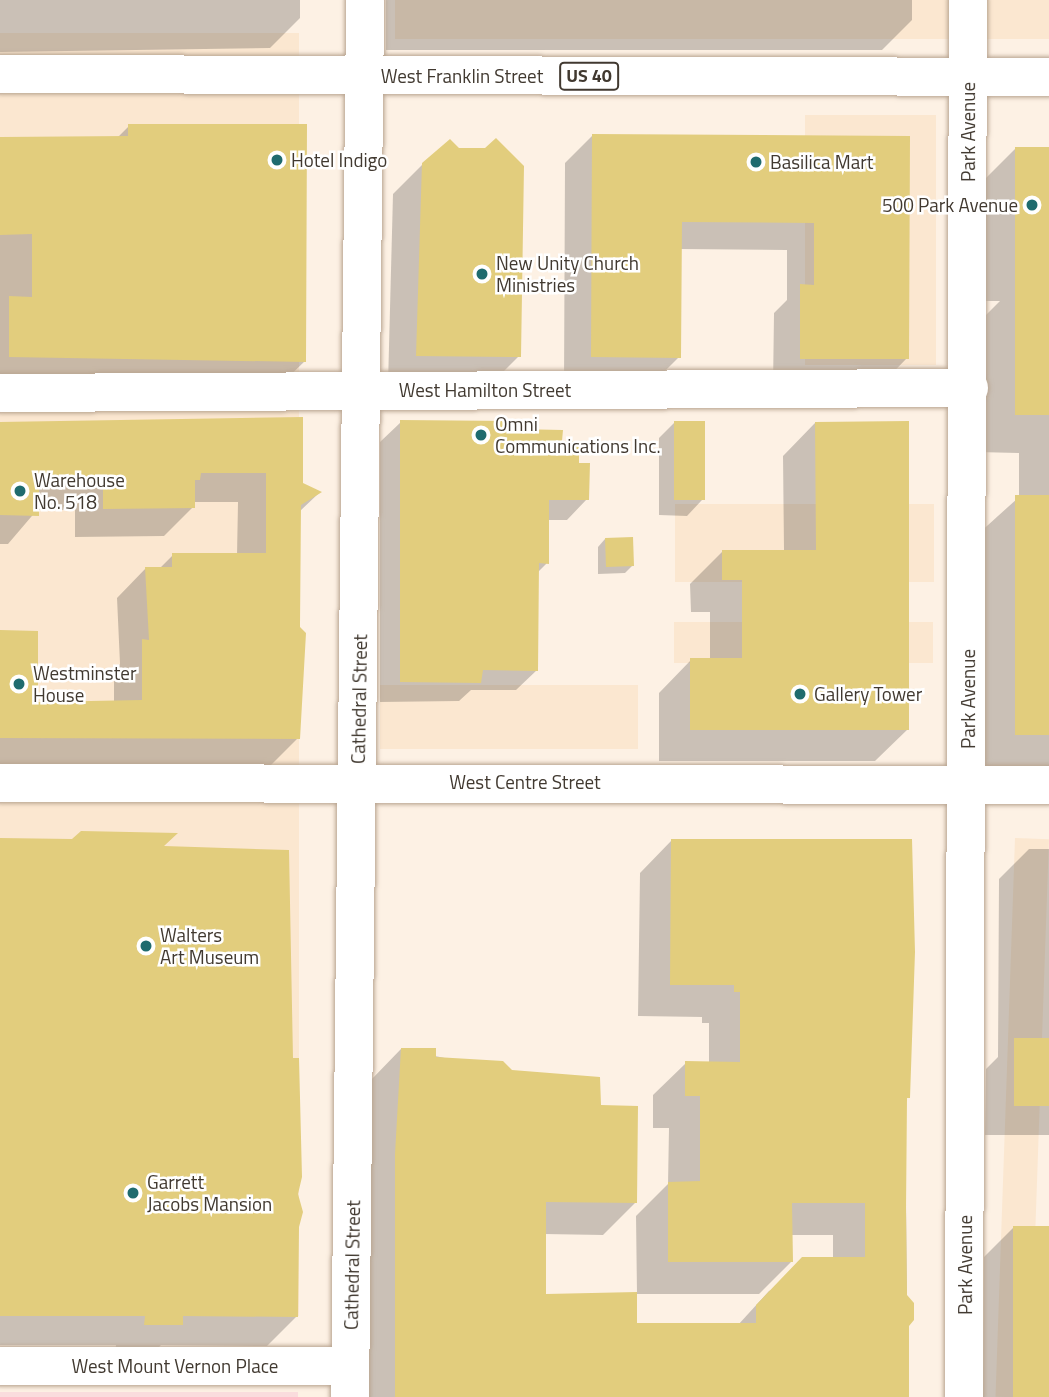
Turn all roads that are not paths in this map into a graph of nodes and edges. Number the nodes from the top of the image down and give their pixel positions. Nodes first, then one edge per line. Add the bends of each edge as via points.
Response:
1 (365, 0) edge
2 (968, 0) edge
3 (0, 74) edge
4 (365, 75) junction
5 (968, 75) junction
6 (1049, 77) edge
7 (969, 388) junction
8 (362, 391) junction
9 (0, 393) edge
10 (358, 782) junction
11 (0, 783) edge
12 (969, 785) junction
13 (1049, 785) edge
14 (0, 1366) edge
15 (350, 1382) edge
16 (964, 1397) edge

1 - 4 main road, Cathedral Street
2 - 5 main road, Park Avenue
3 - 4 main road, West Franklin Street / US 40
4 - 5 main road, West Franklin Street / US 40
4 - 8 main road, Cathedral Street
5 - 6 main road, West Franklin Street / US 40
5 - 7 main road, Park Avenue
7 - 8 main road, West Hamilton Street
7 - 12 main road, Park Avenue
8 - 9 main road, West Hamilton Street
8 - 10 main road, Cathedral Street
10 - 11 main road, West Centre Street
10 - 12 main road, West Centre Street
10 - 15 main road, Cathedral Street
12 - 13 main road, West Centre Street
12 - 16 main road, Park Avenue
14 - 15 main road, West Mount Vernon Place

